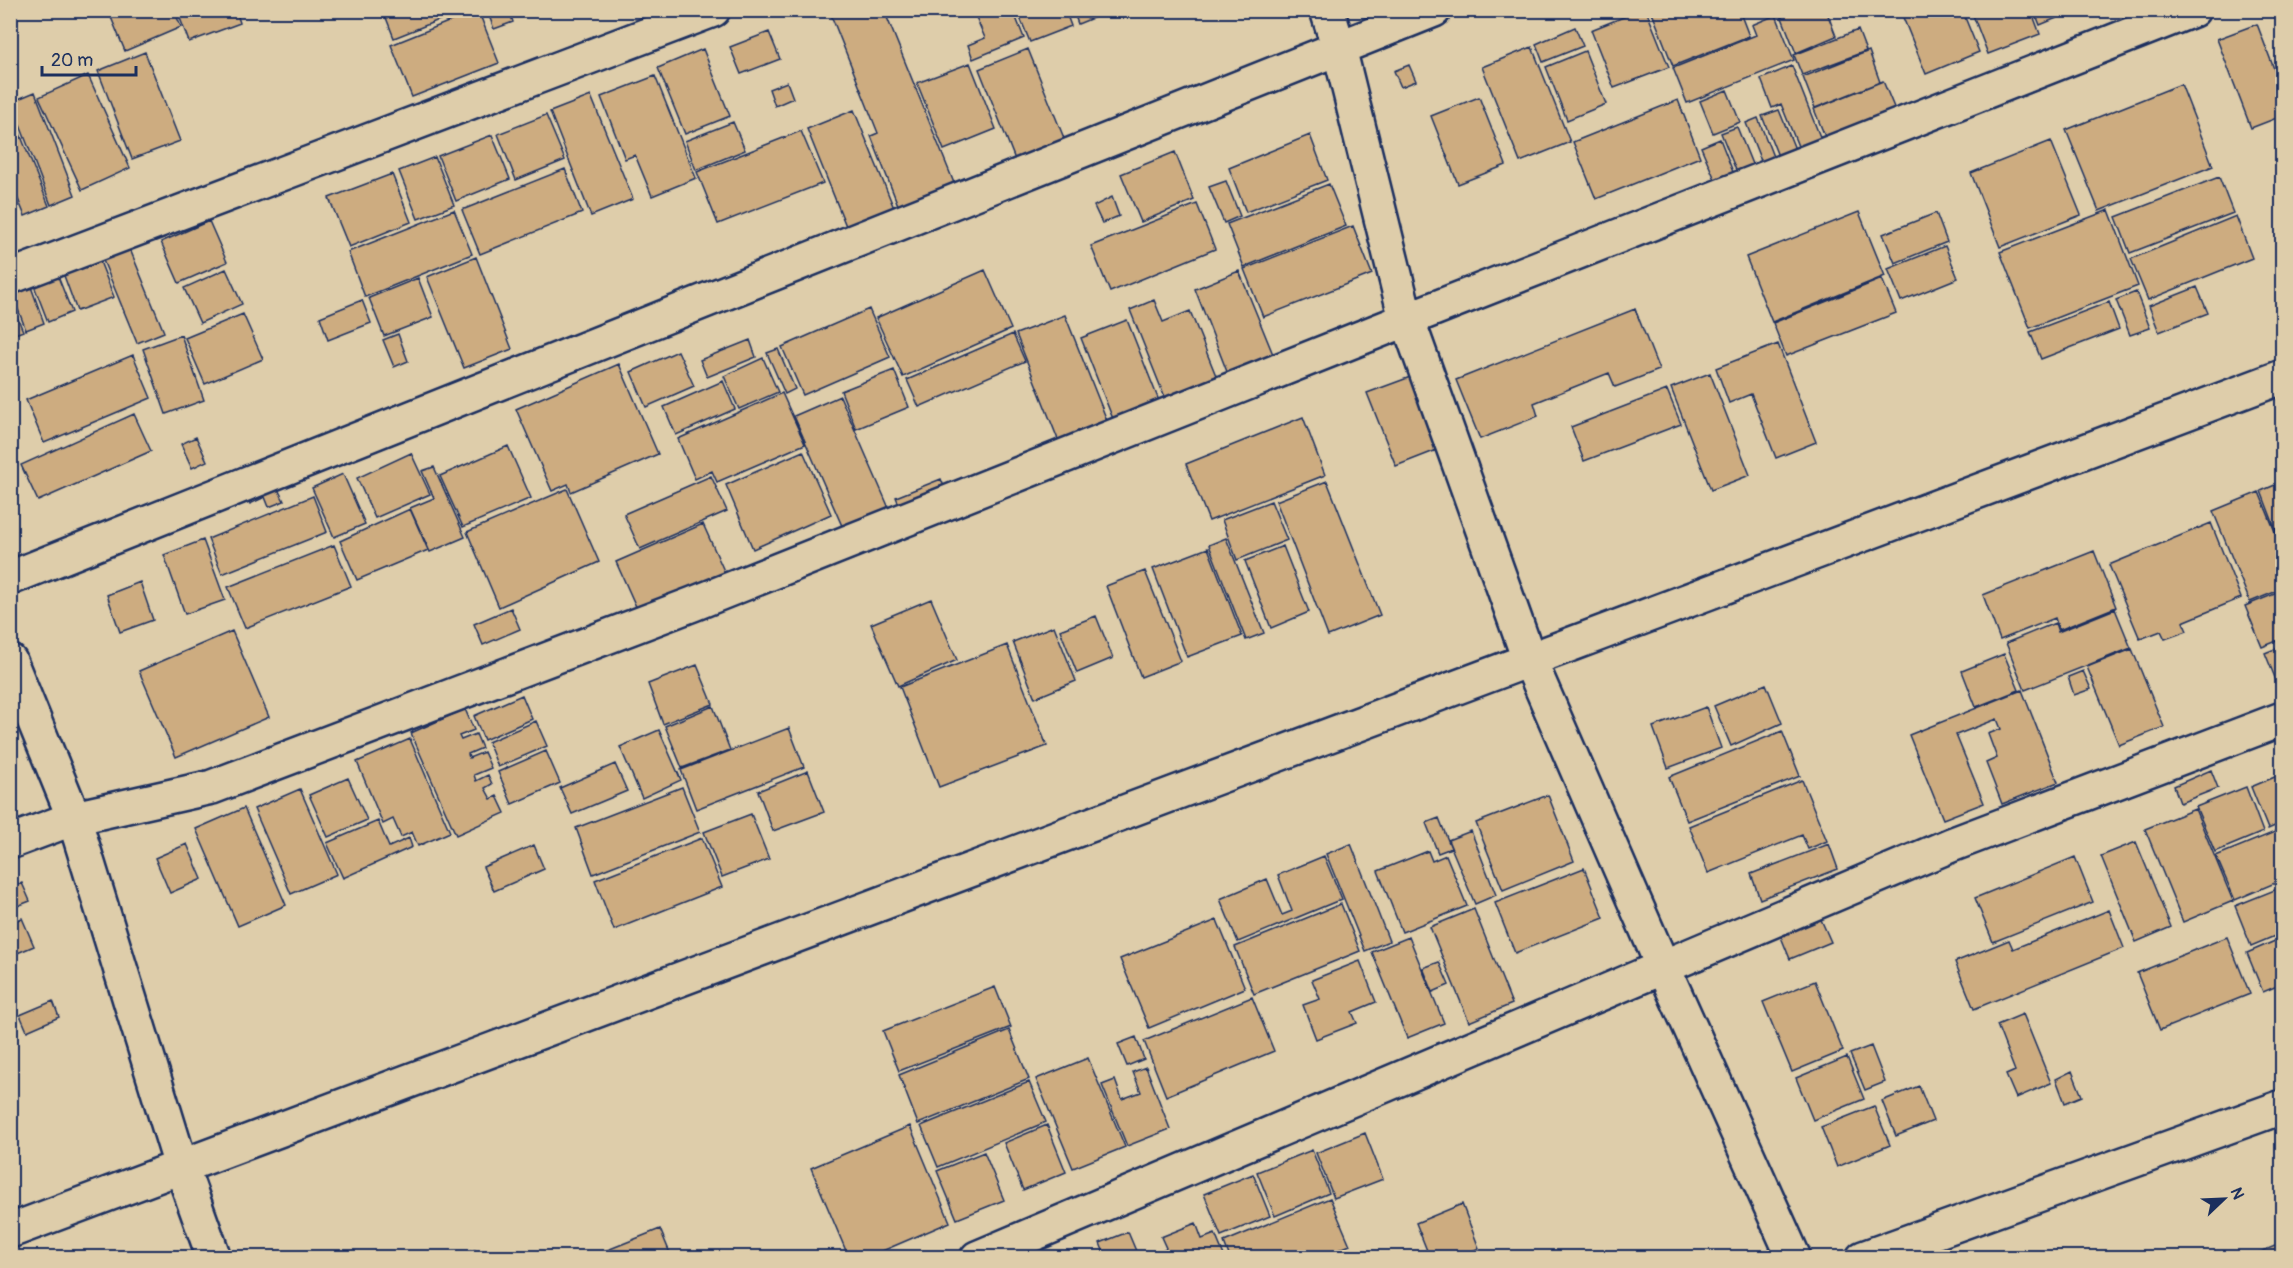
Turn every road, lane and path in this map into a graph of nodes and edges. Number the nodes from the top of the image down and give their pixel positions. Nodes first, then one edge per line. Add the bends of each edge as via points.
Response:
1 (713, 10) edge
2 (1327, 10) edge
3 (1434, 10) edge
4 (2193, 10) edge
5 (1339, 48) junction
6 (10, 277) edge
7 (1408, 319) junction
8 (2283, 377) edge
9 (10, 578) edge
10 (1529, 659) junction
11 (10, 661) edge
12 (2283, 719) edge
13 (74, 818) junction
14 (10, 842) edge
15 (1663, 967) junction
16 (2283, 1107) edge
17 (181, 1166) junction
18 (10, 1231) edge
19 (214, 1257) edge
20 (977, 1257) edge
21 (1794, 1257) edge
22 (1863, 1257) edge

1 - 6 street
2 - 5 street
3 - 5 street
4 - 7 street
5 - 7 street
5 - 9 street
7 - 10 street
7 - 13 street via 693,604 212,788
8 - 10 street
10 - 15 street
10 - 17 street
11 - 13 street
12 - 15 street via 1952,845
13 - 14 street
13 - 17 street
15 - 20 street
15 - 21 street
16 - 22 street
17 - 18 street
17 - 19 street

